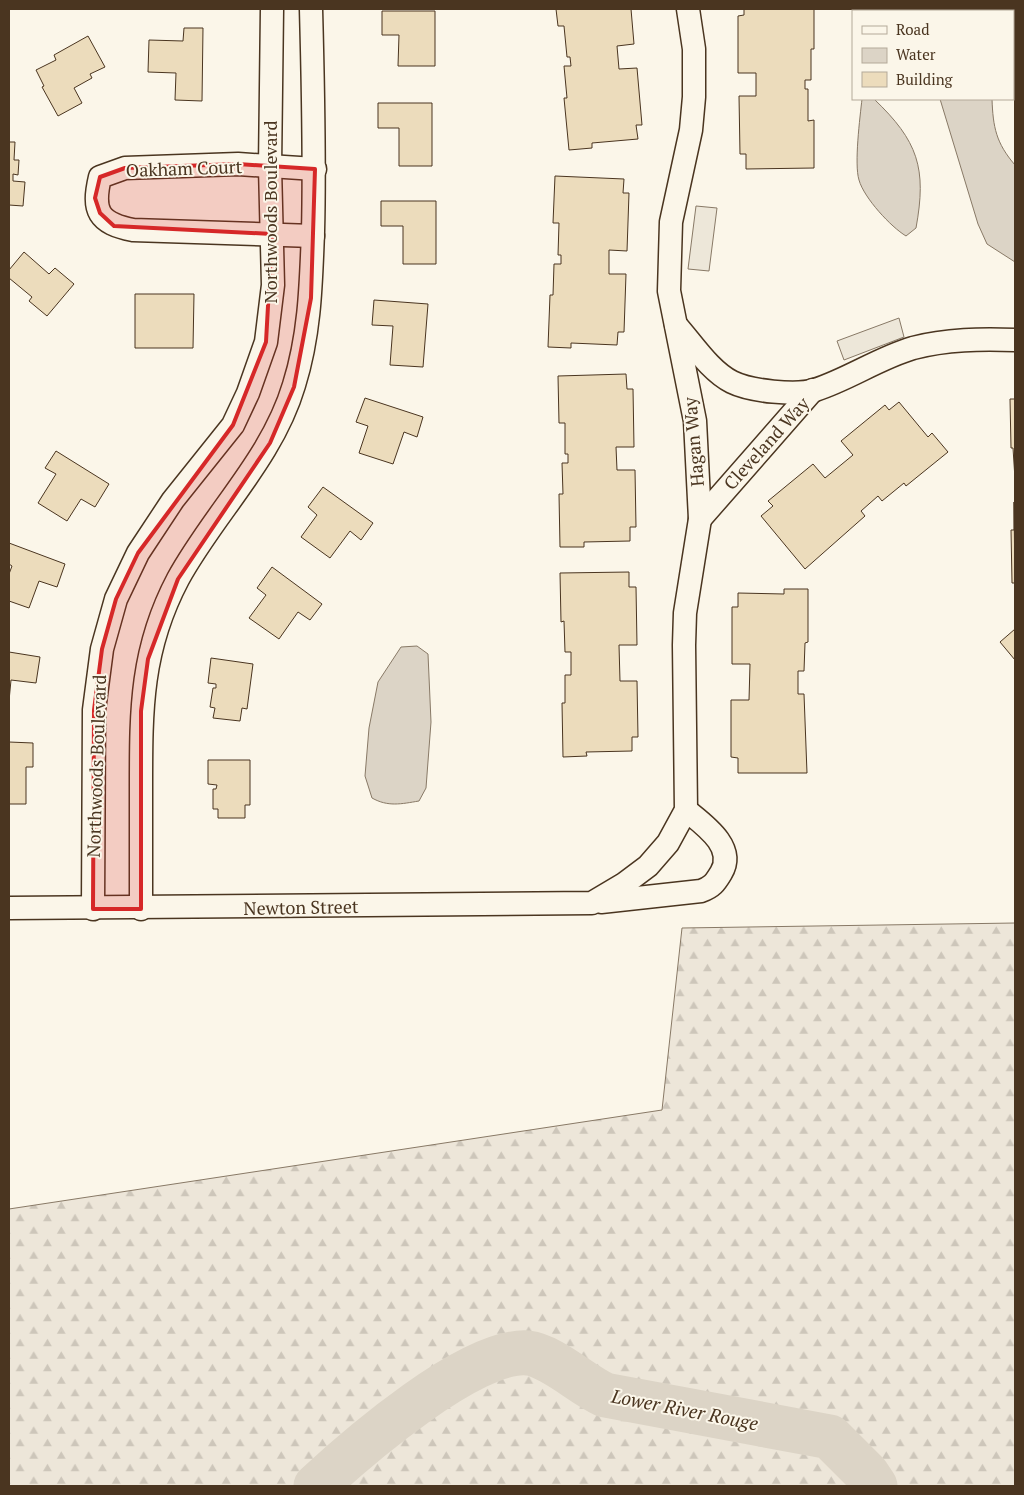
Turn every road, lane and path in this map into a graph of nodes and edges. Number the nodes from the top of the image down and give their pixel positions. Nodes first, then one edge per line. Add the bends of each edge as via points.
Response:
1 (272, 9) edge
2 (311, 9) edge
3 (688, 9) edge
4 (270, 167) junction
5 (315, 169) junction
6 (272, 234) junction
7 (313, 236) junction
8 (674, 323) junction
9 (1015, 340) edge
10 (813, 390) junction
11 (700, 520) junction
12 (686, 810) junction
13 (648, 866) joint
14 (592, 903) junction
15 (9, 908) edge
16 (93, 909) junction
17 (141, 909) junction

1 - 4 street, Northwoods Boulevard
2 - 5 street
3 - 8 street, Hagan Way via 694,49 694,98 691,130 671,222 669,291
4 - 5 street, Oakham Court
4 - 6 street, Northwoods Boulevard
4 - 6 street, Oakham Court via 238,164 125,168 100,177 95,198 100,213 114,226
5 - 7 street
6 - 7 street, Oakham Court
6 - 16 street, Northwoods Boulevard via 272,285 266,342 248,393 232,425 173,500 138,553 116,600 102,649 94,710
7 - 17 street via 311,298 304,348 294,387 270,443 178,579 160,618 148,659 141,711
8 - 10 street, Cleveland Way via 710,364 732,382 766,392
8 - 11 street, Hagan Way via 695,421
9 - 10 street, Cleveland Way via 972,338 913,348
10 - 11 street, Cleveland Way
11 - 12 street, Hagan Way via 684,637
12 - 13 street, Hagan Way via 668,843
12 - 14 street, Newton Street via 710,829 724,849 724,869 712,887 701,891
13 - 14 street, Newton Street
14 - 17 street, Newton Street
15 - 16 street, Newton Street
16 - 17 street, Newton Street

